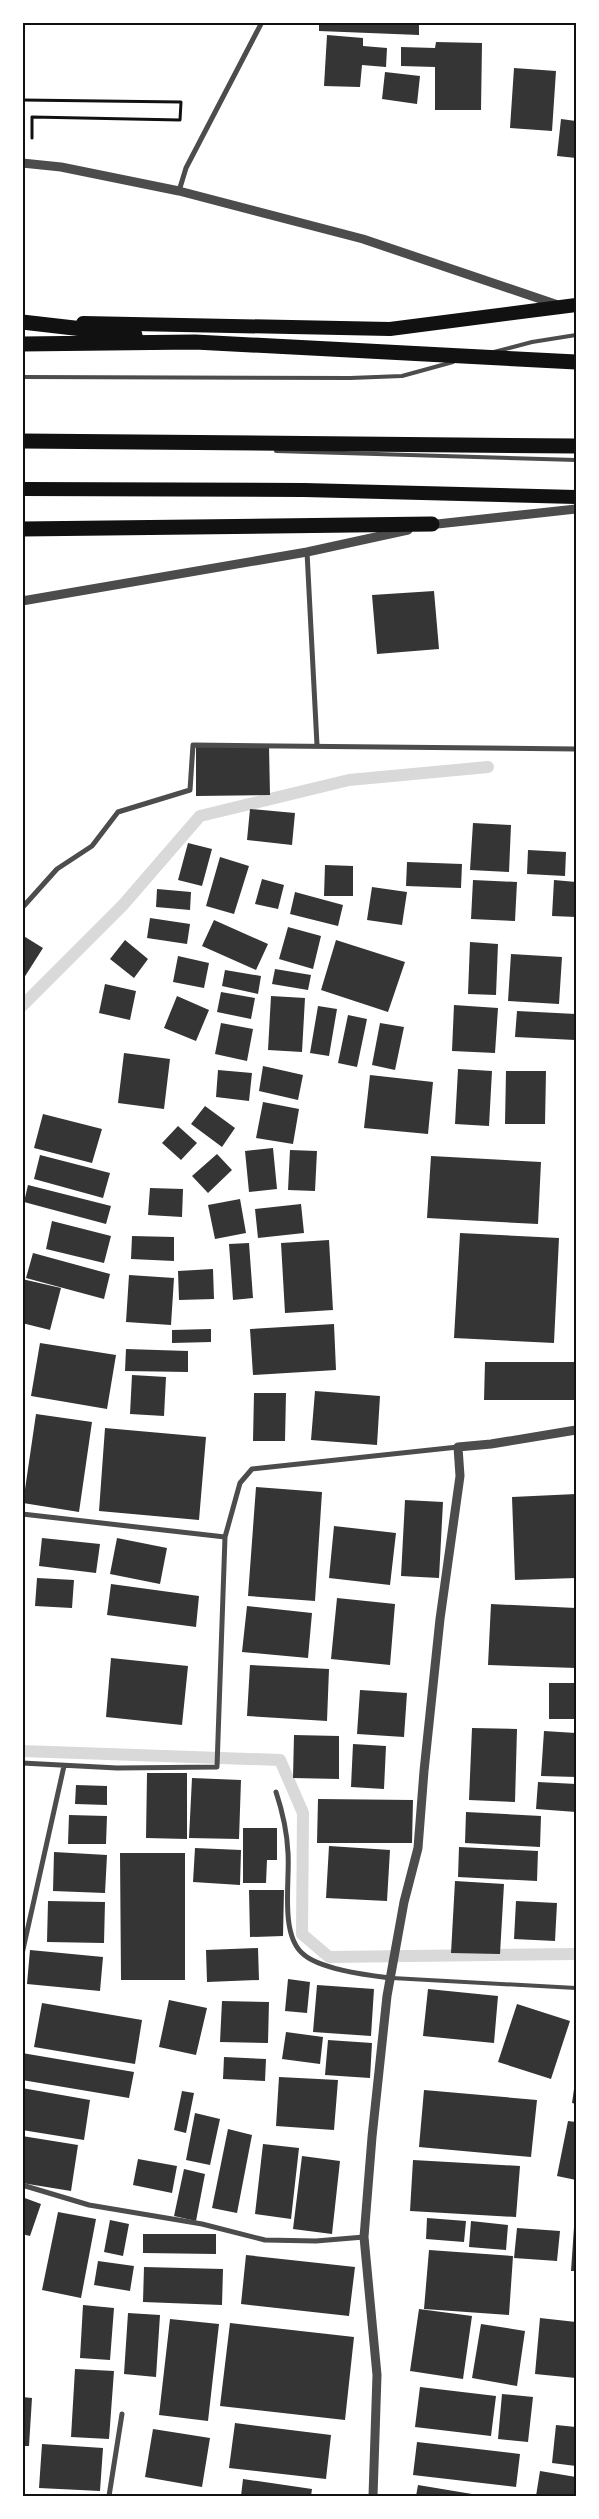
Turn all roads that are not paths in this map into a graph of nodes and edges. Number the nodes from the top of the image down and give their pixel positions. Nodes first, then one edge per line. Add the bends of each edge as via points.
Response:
1 (262, 22) edge
2 (27, 163) edge
3 (179, 191) junction
4 (576, 305) edge
5 (562, 306) junction
6 (22, 322) edge
7 (576, 334) edge
8 (196, 342) junction
9 (22, 344) edge
10 (576, 362) edge
11 (22, 377) edge
12 (22, 441) edge
13 (576, 446) edge
14 (245, 449) dead end
15 (274, 450) dead end
16 (576, 460) edge
17 (22, 489) edge
18 (576, 497) edge
19 (576, 509) edge
20 (432, 524) junction
21 (22, 529) edge
22 (307, 552) junction
23 (22, 601) edge
24 (317, 745) junction
25 (576, 749) edge
26 (22, 908) edge
27 (576, 1430) edge
28 (458, 1448) junction
29 (22, 1514) edge
30 (225, 1537) junction
31 (22, 1763) edge
32 (64, 1766) junction
33 (276, 1792) dead end
34 (22, 1954) edge
35 (390, 1978) junction
36 (576, 1988) edge
37 (22, 2185) edge
38 (364, 2237) junction
39 (122, 2414) dead end
40 (108, 2496) edge
41 (373, 2496) edge

1 - 3 street via 186,168
2 - 3 street
3 - 5 street via 363,239
4 - 5 highway
5 - 6 highway via 390,329
6 - 8 highway
7 - 11 lane via 532,342 402,376
8 - 9 highway
8 - 10 highway
12 - 13 highway
12 - 14 lane
15 - 16 lane
17 - 18 highway via 304,490
19 - 20 street
20 - 21 highway
20 - 22 street
22 - 23 street
22 - 24 street
24 - 25 street
24 - 26 street via 194,744 190,790 118,812 92,846 57,869
27 - 28 street
28 - 30 street via 252,1470 240,1483
28 - 35 street via 460,1476 440,1619 418,1848
29 - 30 street
30 - 32 street via 217,1768
31 - 32 street
32 - 34 street
33 - 35 street via 285,1820 288,1853 288,1928 302,1953 333,1968
35 - 36 lane
35 - 38 street
37 - 38 street via 89,2205 202,2224 265,2240 316,2241
38 - 41 street via 377,2375
39 - 40 street

